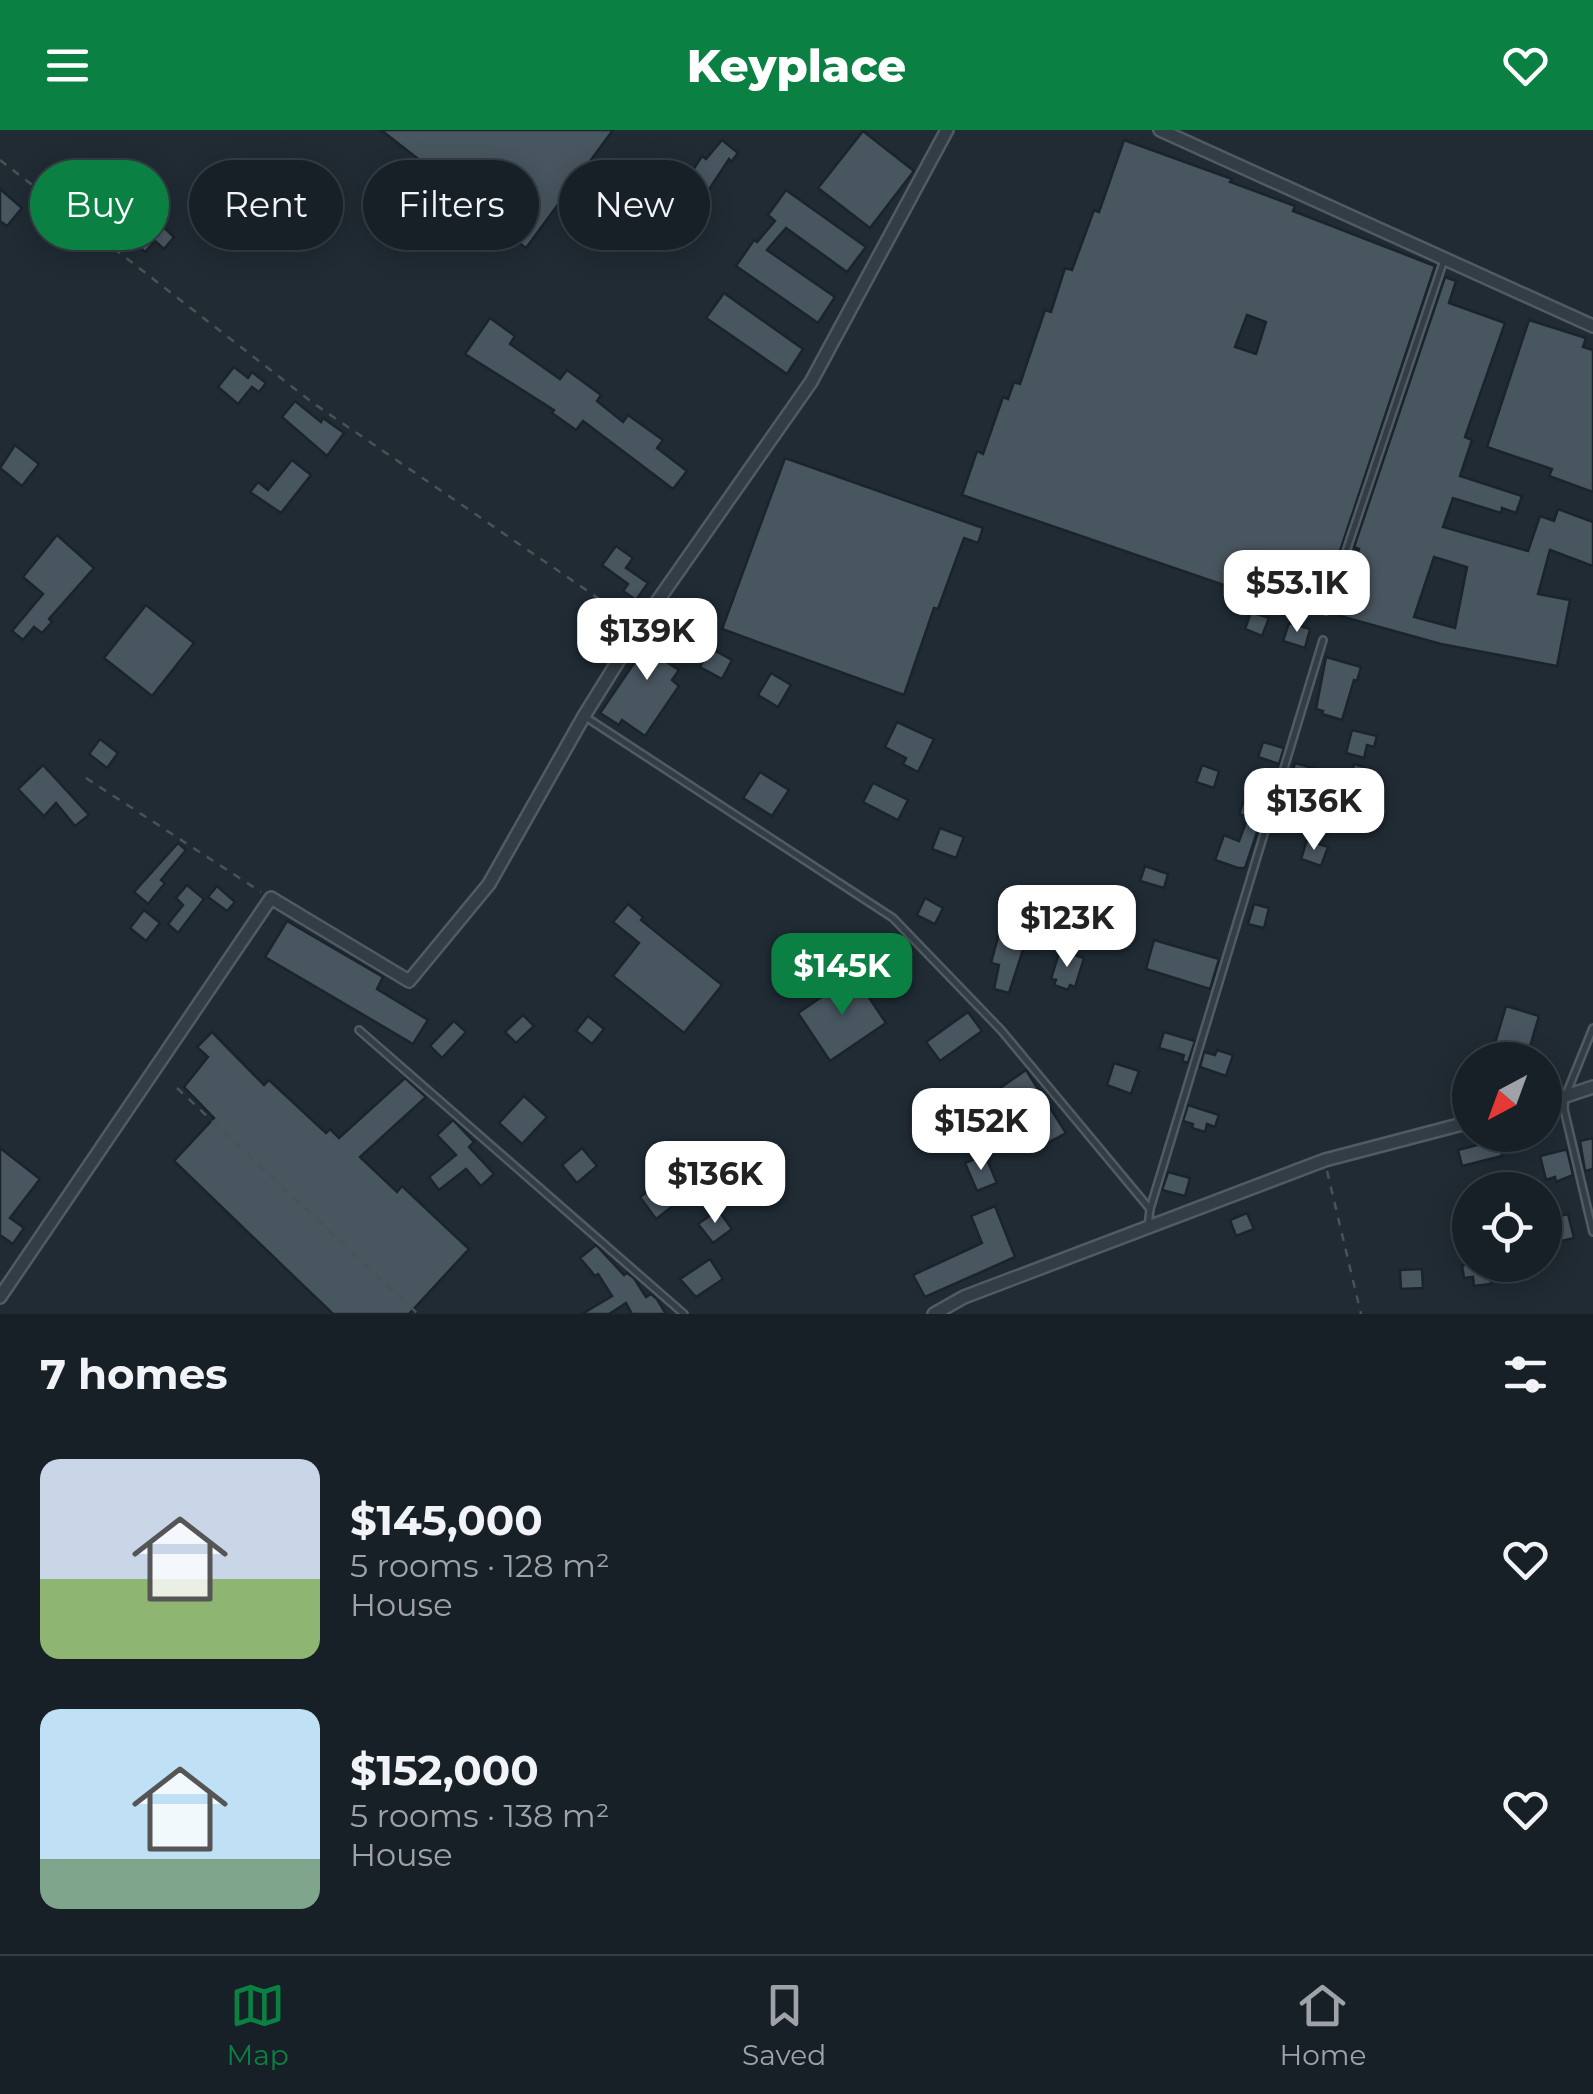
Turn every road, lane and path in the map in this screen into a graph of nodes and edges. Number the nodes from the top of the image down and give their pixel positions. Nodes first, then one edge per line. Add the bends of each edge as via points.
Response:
1 (947, 130) edge
2 (1160, 130) edge
3 (0, 160) edge
4 (1445, 257) junction
5 (1593, 326) edge
6 (1326, 610) dead end
7 (640, 626) junction
8 (1323, 640) dead end
9 (584, 716) junction
10 (86, 778) dead end
11 (270, 898) junction
12 (1593, 1028) edge
13 (358, 1030) dead end
14 (1593, 1087) edge
15 (177, 1088) dead end
16 (1565, 1098) junction
17 (1562, 1099) edge
18 (1452, 1127) edge
19 (1325, 1160) junction
20 (1150, 1209) junction
21 (1148, 1227) junction
22 (1593, 1232) edge
23 (0, 1296) edge
24 (418, 1314) edge
25 (684, 1314) edge
26 (934, 1314) edge
27 (1360, 1314) edge

1 - 7 street via 811,382
2 - 4 street
3 - 7 path via 313,403
4 - 5 street
4 - 6 lane
7 - 9 street
8 - 20 lane
9 - 11 street via 489,884 409,981
9 - 20 lane via 893,918 1000,1030
10 - 11 path
11 - 23 street
12 - 16 lane
13 - 25 lane
14 - 16 street
15 - 24 path
16 - 17 street
16 - 22 lane
18 - 19 street
19 - 21 street
19 - 27 path
20 - 21 lane
21 - 26 street

